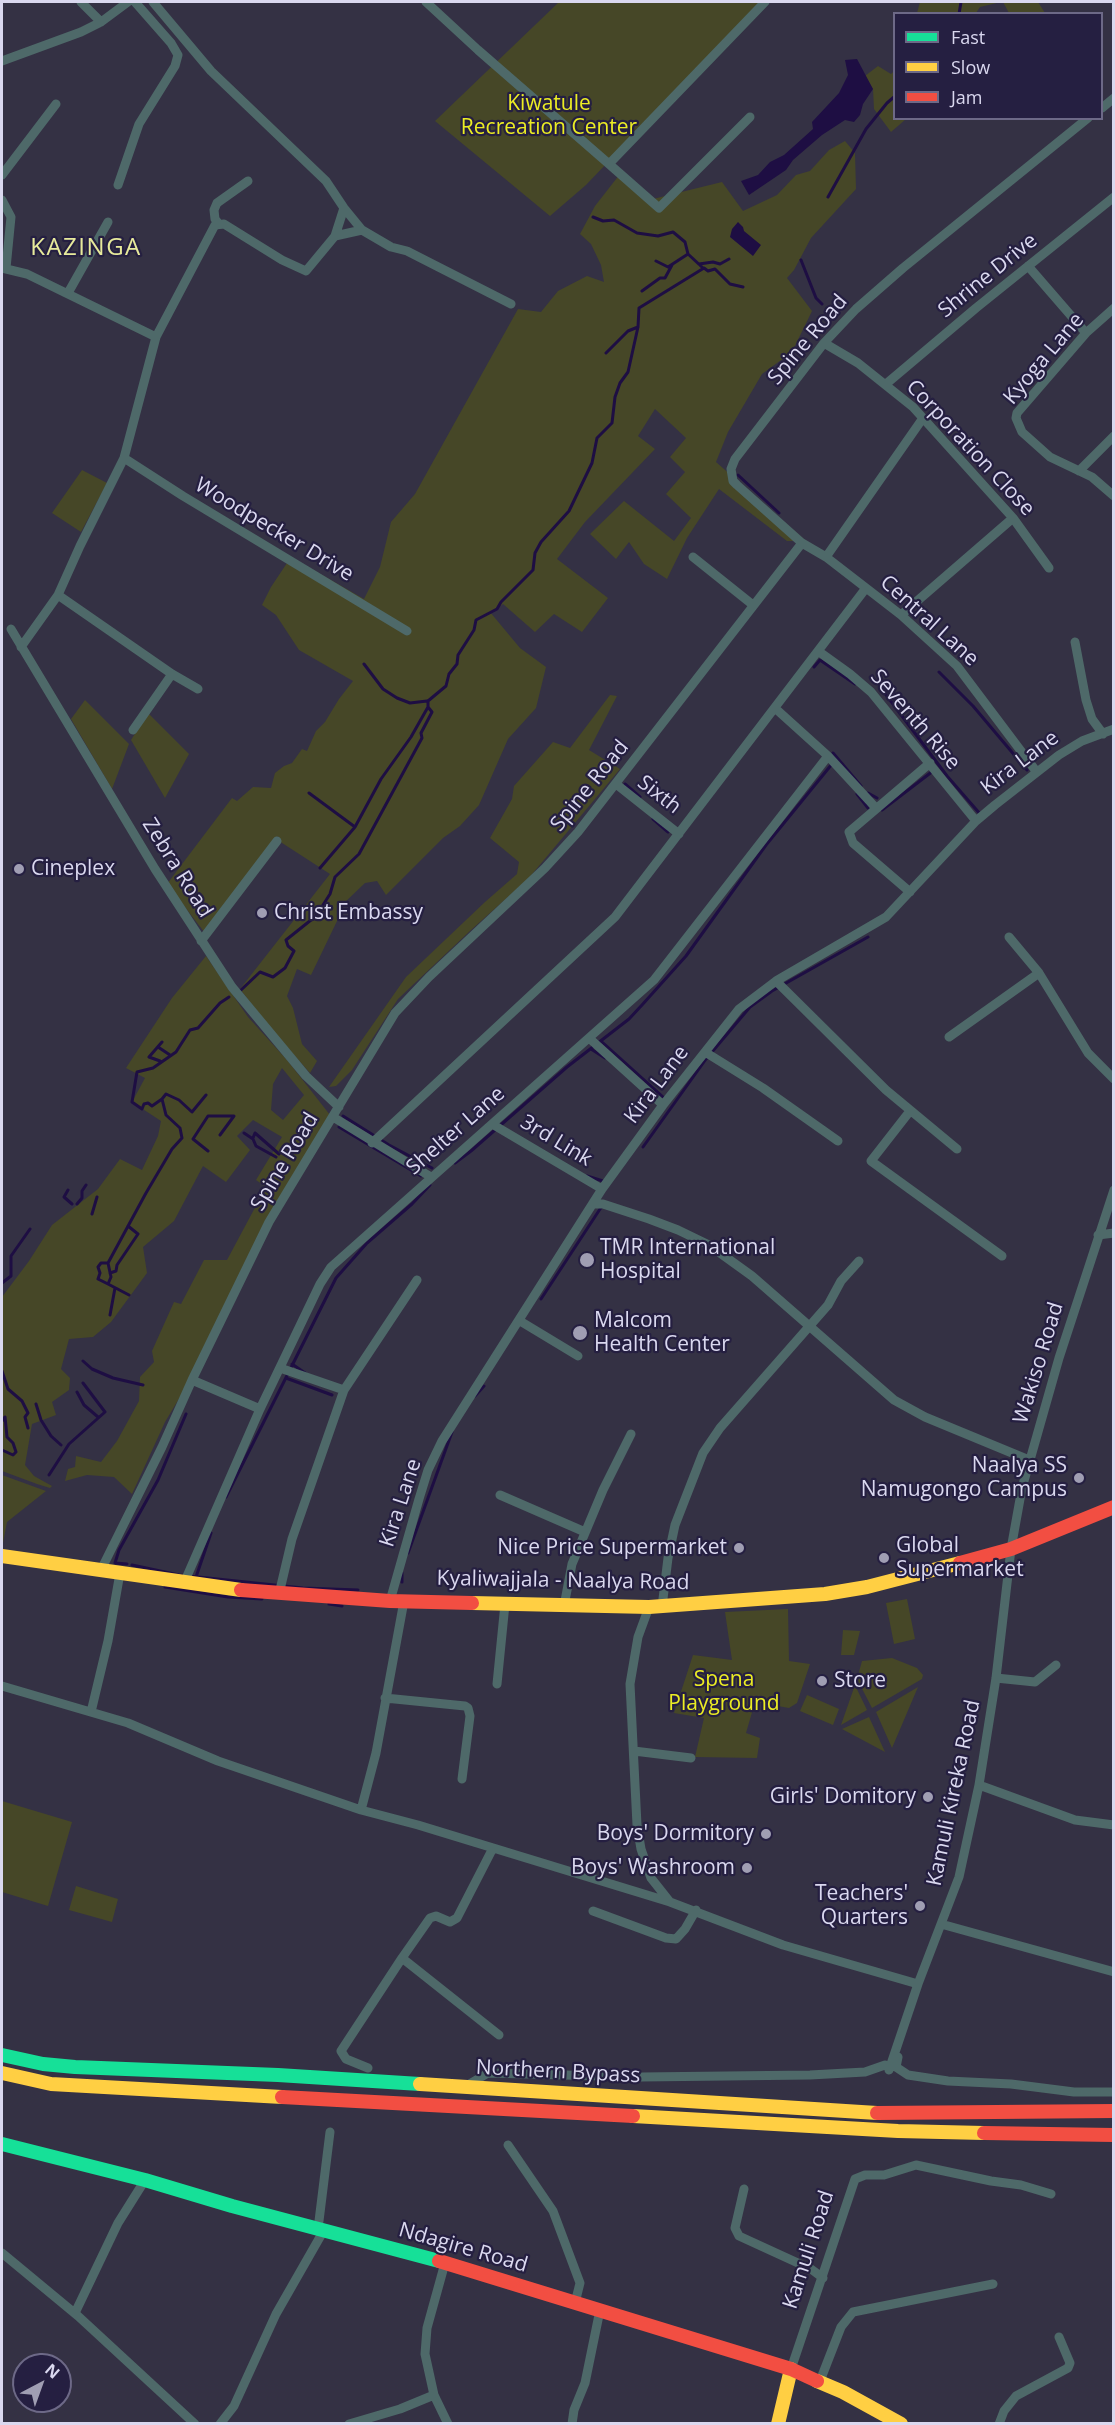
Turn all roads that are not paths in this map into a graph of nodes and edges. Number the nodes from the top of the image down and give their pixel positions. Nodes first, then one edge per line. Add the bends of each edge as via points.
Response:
1 (81, 2) edge
2 (128, 2) edge
3 (135, 2) edge
4 (153, 2) edge
5 (426, 2) edge
6 (765, 2) edge
7 (101, 22) junction
8 (2, 61) edge
9 (56, 104) dead end
10 (750, 117) dead end
11 (1086, 120) edge
12 (609, 164) junction
13 (3, 168) edge
14 (248, 181) dead end
15 (118, 186) dead end
16 (1113, 197) edge
17 (2, 200) edge
18 (344, 208) junction
19 (108, 222) dead end
20 (219, 224) junction
21 (362, 230) junction
22 (335, 236) junction
23 (1029, 266) junction
24 (4, 268) edge
25 (68, 293) junction
26 (511, 304) dead end
27 (1113, 308) edge
28 (1086, 333) junction
29 (156, 337) junction
30 (824, 343) junction
31 (886, 384) junction
32 (923, 418) junction
33 (1113, 436) edge
34 (124, 458) junction
35 (1079, 471) junction
36 (1113, 496) edge
37 (1013, 518) junction
38 (802, 543) junction
39 (693, 557) dead end
40 (826, 557) junction
41 (1049, 568) dead end
42 (866, 588) junction
43 (58, 595) junction
44 (753, 605) junction
45 (901, 615) junction
46 (11, 629) dead end
47 (406, 631) dead end
48 (1075, 642) dead end
49 (21, 647) junction
50 (818, 651) junction
51 (172, 674) junction
52 (198, 689) dead end
53 (776, 709) junction
54 (1113, 729) edge
55 (133, 730) dead end
56 (1103, 734) junction
57 (828, 756) junction
58 (930, 763) junction
59 (1036, 771) junction
60 (616, 784) junction
61 (875, 807) junction
62 (976, 821) junction
63 (679, 834) junction
64 (277, 841) dead end
65 (910, 892) junction
66 (1009, 937) dead end
67 (201, 941) junction
68 (1039, 973) junction
69 (780, 984) junction
70 (950, 1037) dead end
71 (594, 1042) junction
72 (709, 1053) junction
73 (1113, 1079) edge
74 (663, 1105) junction
75 (339, 1107) junction
76 (910, 1111) junction
77 (333, 1117) junction
78 (492, 1124) junction
79 (375, 1139) junction
80 (838, 1141) dead end
81 (957, 1149) dead end
82 (430, 1178) junction
83 (602, 1189) junction
84 (1113, 1190) edge
85 (592, 1204) junction
86 (1113, 1233) edge
87 (1098, 1235) junction
88 (1002, 1256) dead end
89 (860, 1261) dead end
90 (417, 1280) dead end
91 (520, 1321) junction
92 (808, 1326) junction
93 (578, 1356) dead end
94 (286, 1370) junction
95 (192, 1380) junction
96 (344, 1390) junction
97 (260, 1409) junction
98 (631, 1434) dead end
99 (1029, 1460) junction
100 (500, 1495) dead end
101 (1113, 1507) edge
102 (585, 1532) junction
103 (1011, 1549) junction
104 (2, 1556) edge
105 (100, 1570) junction
106 (120, 1573) junction
107 (186, 1578) junction
108 (281, 1588) junction
109 (397, 1601) junction
110 (505, 1604) junction
111 (564, 1606) junction
112 (655, 1607) junction
113 (1056, 1665) dead end
114 (996, 1678) junction
115 (497, 1684) dead end
116 (2, 1686) edge
117 (385, 1698) junction
118 (91, 1712) junction
119 (634, 1751) junction
120 (691, 1758) dead end
121 (462, 1779) dead end
122 (979, 1785) junction
123 (361, 1810) junction
124 (1113, 1825) edge
125 (493, 1848) junction
126 (670, 1902) junction
127 (696, 1910) junction
128 (593, 1911) dead end
129 (940, 1924) junction
130 (402, 1958) junction
131 (1113, 1972) edge
132 (918, 1984) junction
133 (499, 2035) dead end
134 (898, 2043) junction
135 (2, 2055) edge
136 (368, 2068) dead end
137 (2, 2073) edge
138 (463, 2088) junction
139 (1113, 2092) edge
140 (1113, 2111) edge
141 (330, 2132) dead end
142 (1113, 2135) edge
143 (2, 2144) edge
144 (508, 2145) dead end
145 (145, 2180) junction
146 (744, 2189) dead end
147 (1051, 2194) dead end
148 (321, 2229) junction
149 (2, 2253) edge
150 (445, 2264) junction
151 (823, 2278) junction
152 (993, 2284) dead end
153 (575, 2303) junction
154 (600, 2310) junction
155 (75, 2313) junction
156 (1059, 2337) dead end
157 (791, 2368) junction
158 (820, 2381) junction
159 (434, 2395) junction
160 (195, 2424) edge
161 (220, 2424) edge
162 (349, 2424) edge
163 (448, 2424) edge
164 (572, 2424) edge
165 (778, 2424) edge
166 (901, 2424) edge
167 (999, 2424) edge

1 - 7 street
2 - 7 street
3 - 15 street via 178,55 140,124
4 - 18 street via 210,71 326,181
5 - 12 street
6 - 12 street
7 - 8 street
9 - 13 street
10 - 12 street via 659,208
11 - 30 street, Spine Road via 903,268
14 - 20 street via 217,203 213,210
16 - 23 street, Shrine Drive
17 - 24 street via 10,217
18 - 21 street
18 - 22 street
19 - 25 street
20 - 22 street via 306,271
20 - 29 street via 212,230
21 - 22 street
21 - 26 street
23 - 28 street
23 - 31 street, Shrine Drive
24 - 25 street
25 - 29 street
27 - 28 street, Kyoga Lane
28 - 35 street, Kyoga Lane via 1016,418 1022,432 1050,457
29 - 34 street
30 - 31 street, Corporation Close
30 - 38 street, Spine Road via 731,469 733,481
31 - 32 street, Corporation Close
32 - 37 street, Corporation Close
32 - 40 street
33 - 35 street
34 - 43 street
34 - 47 street, Woodpecker Drive
35 - 36 street, Kyoga Lane via 1100,482
37 - 41 street, Corporation Close
37 - 45 street
38 - 40 street, Central Lane
38 - 44 street, Spine Road
39 - 44 street
40 - 42 street, Central Lane
42 - 45 street, Central Lane
42 - 50 street
43 - 49 street
43 - 51 street
44 - 60 street, Spine Road
45 - 59 street, Central Lane via 957,666
46 - 49 street, Zebra Road
48 - 56 street via 1089,710
49 - 67 street, Zebra Road
50 - 53 street
50 - 58 street, Seventh Rise via 871,692
51 - 52 street
51 - 55 street
53 - 57 street
53 - 63 street
54 - 56 street, Kira Lane
56 - 59 street, Kira Lane via 1082,741
57 - 61 street
57 - 71 street, Shelter Lane via 654,980
58 - 61 street
58 - 62 street, Seventh Rise
59 - 62 street, Kira Lane
60 - 63 street, Sixth
60 - 75 street, Spine Road via 545,868 394,1013
61 - 65 street via 849,832 850,839
62 - 65 street, Kira Lane
63 - 79 street via 615,917
64 - 67 street
65 - 69 street, Kira Lane via 878,923
66 - 68 street
67 - 75 street, Zebra Road via 255,1017
68 - 70 street
68 - 73 street via 1088,1053
69 - 72 street, Kira Lane via 739,1009
69 - 76 street
71 - 74 street
71 - 78 street, Shelter Lane
72 - 74 street, Kira Lane
72 - 80 street
74 - 83 street, Kira Lane
75 - 77 street, Spine Road
76 - 81 street
76 - 88 street via 871,1161
77 - 79 street
77 - 95 street, Spine Road via 268,1222
78 - 82 street, Shelter Lane
78 - 83 street, 3rd Link
79 - 82 street
82 - 94 street, Shelter Lane via 330,1267
83 - 85 street, Kira Lane
84 - 87 street, Wakiso Road
85 - 91 street, Kira Lane
85 - 92 street via 649,1219 699,1239 752,1276
86 - 87 street
87 - 99 street, Wakiso Road
89 - 92 street
90 - 96 street
91 - 93 street
91 - 109 street, Kira Lane via 442,1441 428,1470
92 - 99 street via 875,1385 911,1410
92 - 112 street via 720,1428 703,1454 675,1525
94 - 96 street
94 - 97 street, Shelter Lane
95 - 97 street
95 - 105 street, Spine Road
96 - 108 street via 292,1539
97 - 107 street, Shelter Lane
98 - 102 street
99 - 103 street, Wakiso Road
100 - 102 street
101 - 103 main road, Kyaliwajjala - Naalya Road
102 - 111 street via 572,1564
103 - 112 main road, Kyaliwajjala - Naalya Road via 867,1587 825,1594
103 - 114 street, Kamuli Kireka Road
104 - 105 main road, Kyaliwajjala - Naalya Road
105 - 106 main road, Kyaliwajjala - Naalya Road
106 - 107 main road, Kyaliwajjala - Naalya Road
106 - 118 street
107 - 108 main road, Kyaliwajjala - Naalya Road
108 - 109 main road, Kyaliwajjala - Naalya Road
109 - 110 main road, Kyaliwajjala - Naalya Road
109 - 117 street, Kira Lane
110 - 111 main road, Kyaliwajjala - Naalya Road
110 - 115 street
111 - 112 main road, Kyaliwajjala - Naalya Road
112 - 119 street via 638,1637 630,1684
113 - 114 street via 1035,1682
114 - 122 street, Kamuli Kireka Road
116 - 118 street
117 - 121 street via 468,1708
117 - 123 street, Kira Lane
118 - 123 street
119 - 120 street
119 - 126 street via 640,1849 651,1878
122 - 124 street via 1075,1820
122 - 129 street, Kamuli Kireka Road via 959,1877
123 - 125 street
125 - 126 street
125 - 130 street via 457,1918 450,1922 436,1916 430,1918
126 - 127 street
127 - 128 street via 676,1939
127 - 132 street via 783,1945
129 - 131 street
129 - 132 street, Kamuli Kireka Road
130 - 133 street
130 - 136 street via 341,2051 346,2059
132 - 134 street, Kamuli Kireka Road
134 - 138 street, Kamuli Kireka Road via 890,2068 885,2065 866,2072 641,2077 488,2073
134 - 139 street via 902,2045 896,2067 908,2075 1074,2092
135 - 138 main road, Northern Bypass via 75,2067
137 - 142 main road, Northern Bypass via 51,2084 99,2087 898,2131
138 - 140 main road, Northern Bypass via 863,2113
141 - 148 street
143 - 145 main road, Ndagire Road
144 - 153 street via 553,2211 580,2283
145 - 148 main road, Ndagire Road
145 - 155 street via 118,2223
146 - 151 street via 735,2228 739,2236
147 - 151 street, Kamuli Road via 916,2166 884,2175 865,2175 855,2179
148 - 150 main road, Ndagire Road
148 - 161 street via 234,2406
149 - 155 street
150 - 153 main road, Ndagire Road
150 - 159 street via 427,2328 425,2354
151 - 157 street, Kamuli Road
152 - 158 street via 853,2312 841,2327
153 - 154 main road, Ndagire Road
154 - 157 main road, Ndagire Road
154 - 164 street
155 - 160 street
156 - 167 street via 1070,2363 1068,2368 1016,2396
157 - 158 main road, Ndagire Road
157 - 165 main road, Kamuli Road
158 - 166 main road, Ndagire Road
159 - 162 street
159 - 163 street

